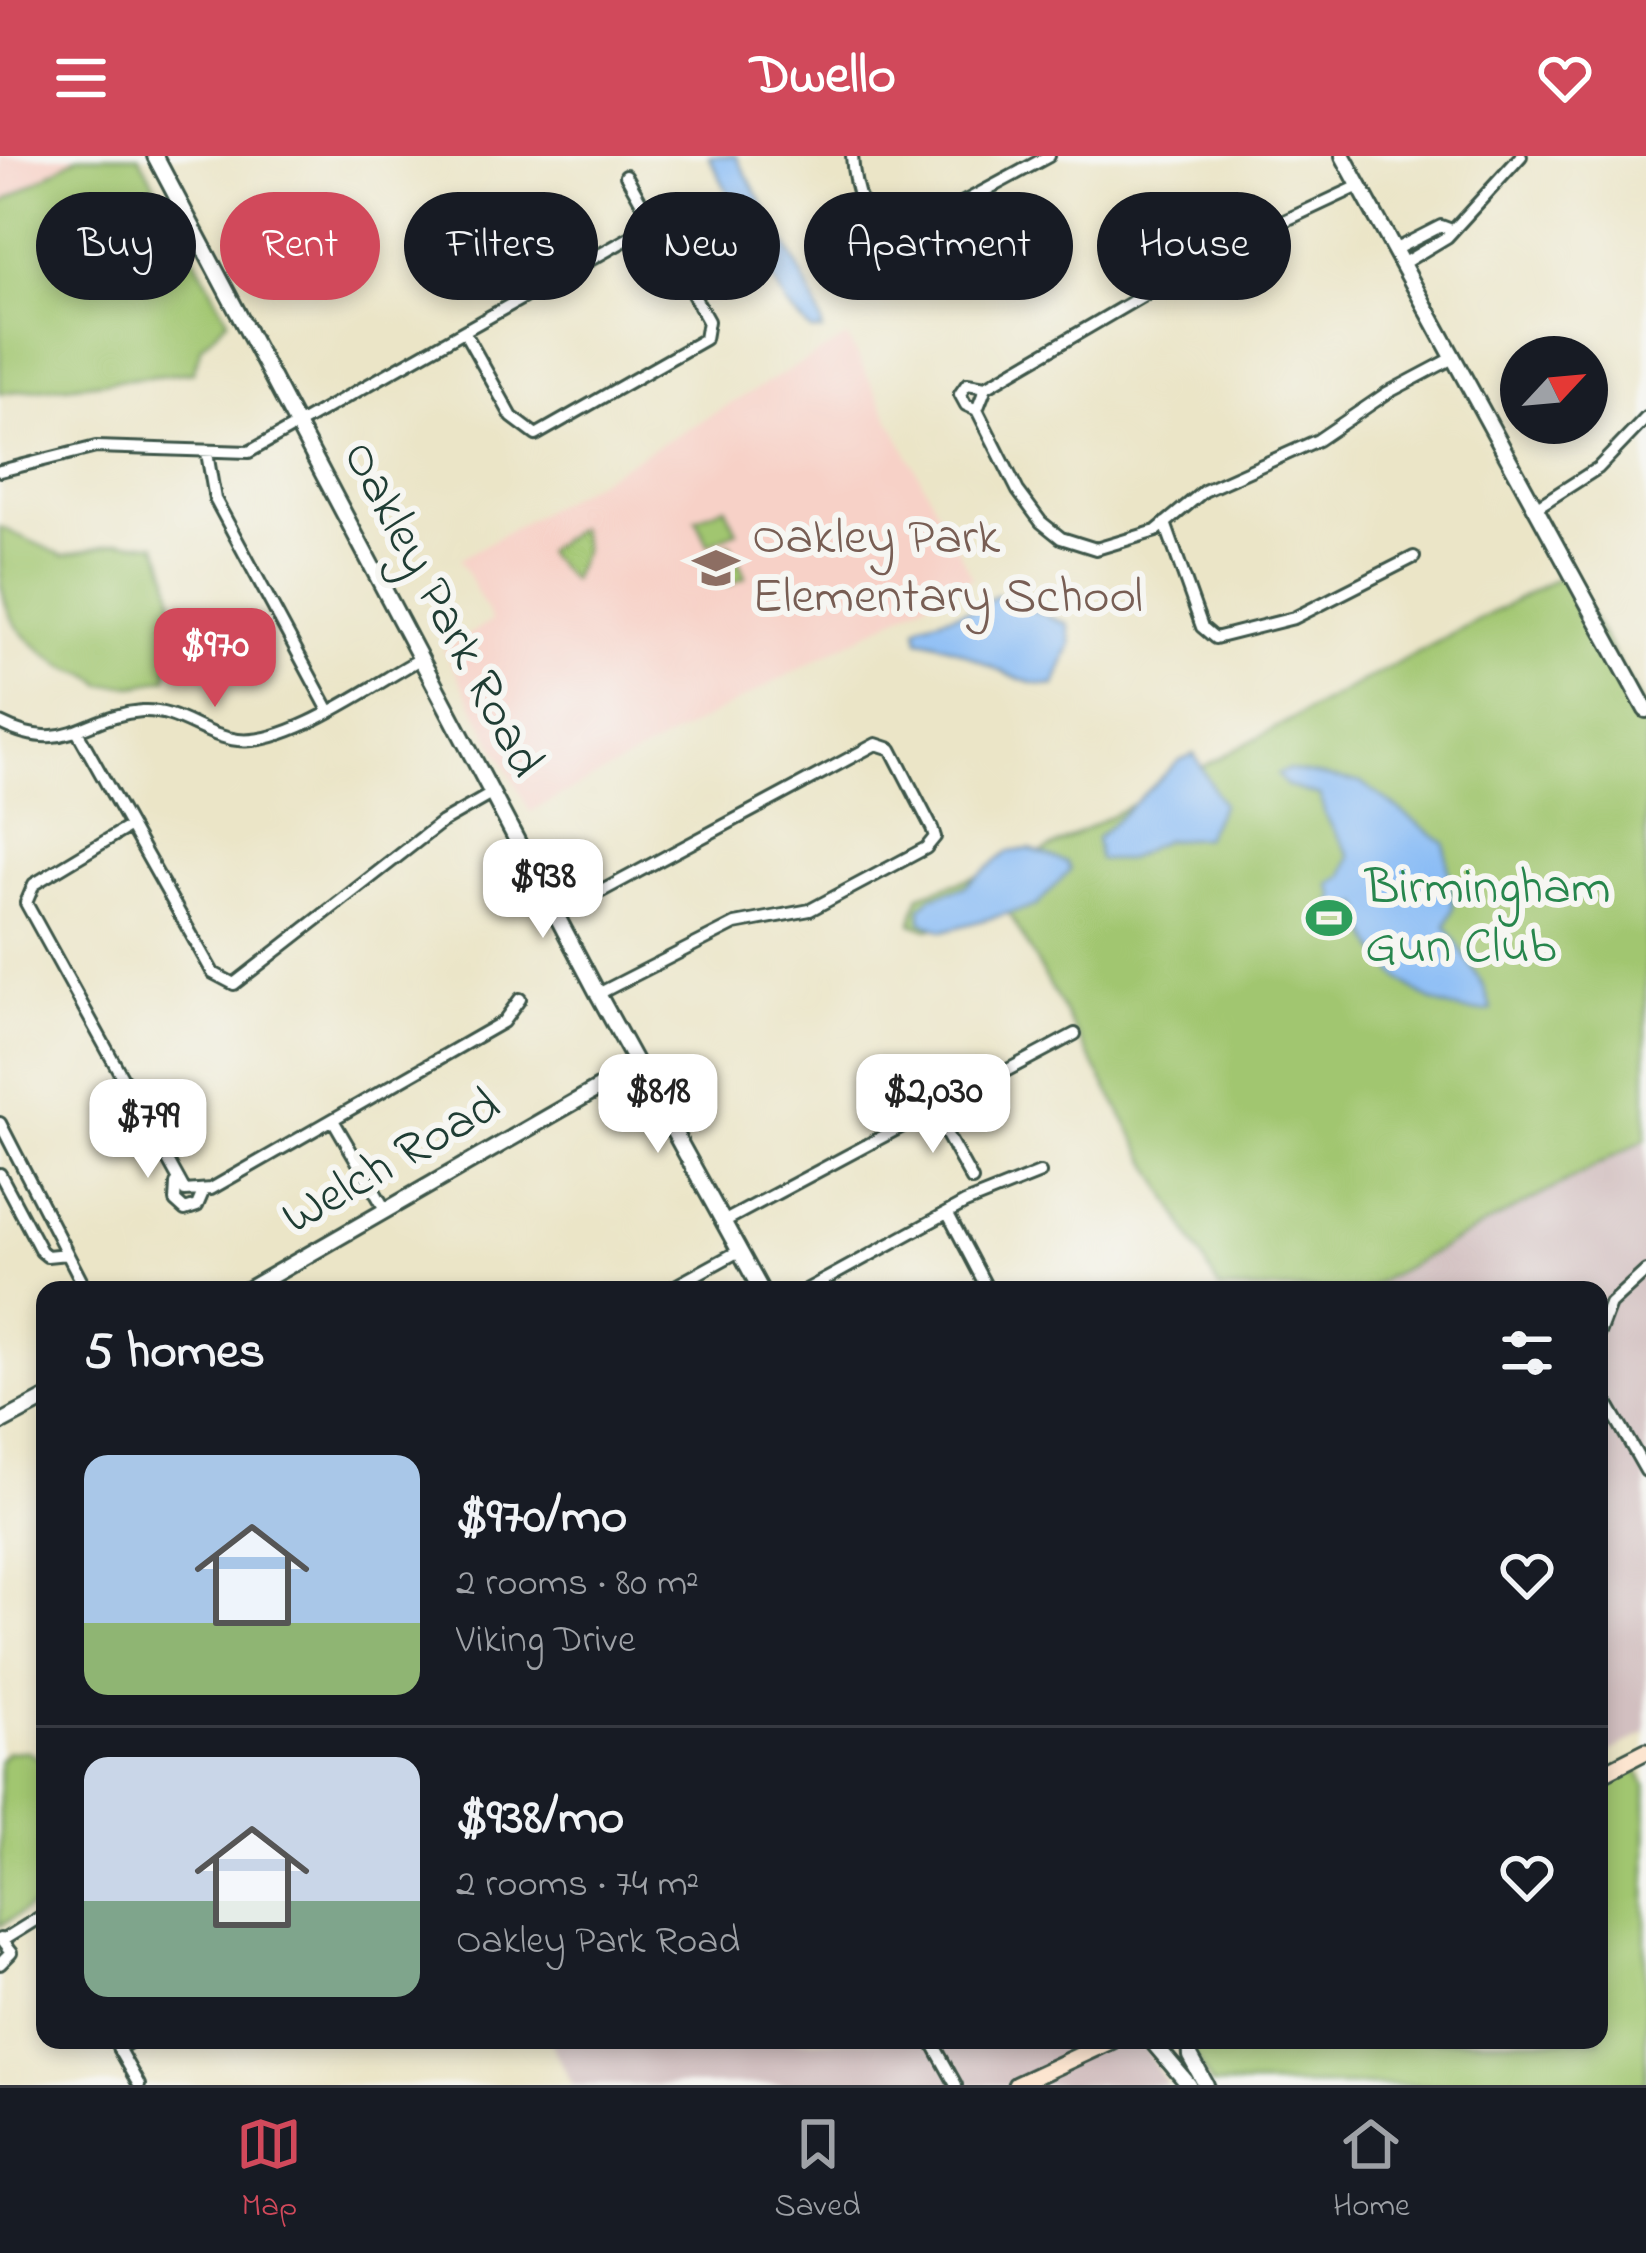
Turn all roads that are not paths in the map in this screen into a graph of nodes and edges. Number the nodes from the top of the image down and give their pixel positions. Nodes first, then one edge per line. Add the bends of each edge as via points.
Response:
1 (155, 156) edge
2 (852, 156) edge
3 (1049, 156) edge
4 (1343, 156) edge
5 (1521, 156) edge
6 (626, 175) dead end
7 (1359, 186) junction
8 (636, 192) edge
9 (858, 192) edge
10 (984, 192) edge
11 (622, 242) edge
12 (1398, 257) junction
13 (695, 300) edge
14 (465, 333) junction
15 (1454, 358) junction
16 (1646, 418) edge
17 (299, 427) junction
18 (207, 454) junction
19 (0, 471) edge
20 (1534, 509) junction
21 (1165, 523) junction
22 (1414, 556) dead end
23 (422, 658) junction
24 (328, 709) junction
25 (1646, 710) edge
26 (0, 723) edge
27 (79, 733) junction
28 (494, 794) junction
29 (127, 828) junction
30 (557, 915) junction
31 (598, 994) junction
32 (520, 999) dead end
33 (1075, 1034) dead end
34 (637, 1066) junction
35 (933, 1110) junction
36 (333, 1120) junction
37 (0, 1123) edge
38 (1040, 1172) dead end
39 (0, 1174) edge
40 (972, 1180) dead end
41 (386, 1211) junction
42 (948, 1214) junction
43 (722, 1222) junction
44 (739, 1251) junction
45 (67, 1254) junction
46 (1646, 1271) edge
47 (81, 1281) edge
48 (264, 1281) edge
49 (684, 1281) edge
50 (756, 1281) edge
51 (823, 1281) edge
52 (983, 1281) edge
53 (1608, 1309) edge
54 (36, 1404) edge
55 (1608, 1405) edge
56 (0, 1423) edge
57 (1646, 1471) edge
58 (1646, 1750) edge
59 (1608, 1770) edge
60 (36, 1919) edge
61 (2, 1940) edge
62 (0, 1964) edge
63 (119, 2049) edge
64 (936, 2049) edge
65 (1073, 2049) edge
66 (1092, 2049) edge
67 (1159, 2049) edge
68 (1190, 2049) edge
69 (1045, 2069) junction
70 (139, 2085) edge
71 (956, 2085) edge
72 (1016, 2085) edge
73 (1189, 2085) edge
74 (1206, 2085) edge

1 - 17 street, Oakley Park Road
2 - 9 street
3 - 10 street
4 - 7 street
5 - 12 street via 1439,244
6 - 8 street
7 - 12 street
7 - 21 street via 1216,253 986,387 973,405 1025,502 1061,538 1096,549
11 - 14 street
12 - 15 street
13 - 14 street via 710,329 705,339 536,435 512,417
14 - 17 street
15 - 20 street
15 - 21 street via 1318,440 1218,483
16 - 20 street via 1598,468
17 - 18 street via 249,452
17 - 23 street, Oakley Park Road
18 - 19 street via 96,448
18 - 24 street via 215,499
20 - 25 street
21 - 22 street via 1202,627 1214,638 1294,618
23 - 24 street
23 - 28 street, Oakley Park Road
24 - 27 street via 253,740 224,738 156,711
26 - 27 street via 28,734
27 - 29 street
28 - 29 street via 442,822 234,984 212,973
28 - 30 street, Oakley Park Road
29 - 36 street via 34,884 26,903 176,1184 202,1192
30 - 31 street, Oakley Park Road
30 - 31 street via 882,744 932,828 931,844 810,910 735,924
31 - 34 street, Oakley Park Road
32 - 36 street via 503,1022
33 - 35 street
34 - 41 street, Welch Road
34 - 43 street, Oakley Park Road
35 - 40 street
35 - 43 street
36 - 41 street
37 - 45 street
38 - 42 street
39 - 45 street via 41,1252
41 - 48 street, Welch Road
42 - 51 street
42 - 52 street
43 - 44 street, Oakley Park Road
44 - 49 street
44 - 50 street, Oakley Park Road
45 - 47 street
46 - 53 street
54 - 56 street
55 - 57 street
58 - 59 main road
60 - 61 street
61 - 62 street via 11,1953
63 - 70 street
64 - 71 street
65 - 69 main road
66 - 69 main road
67 - 73 street
68 - 74 street
69 - 72 main road

